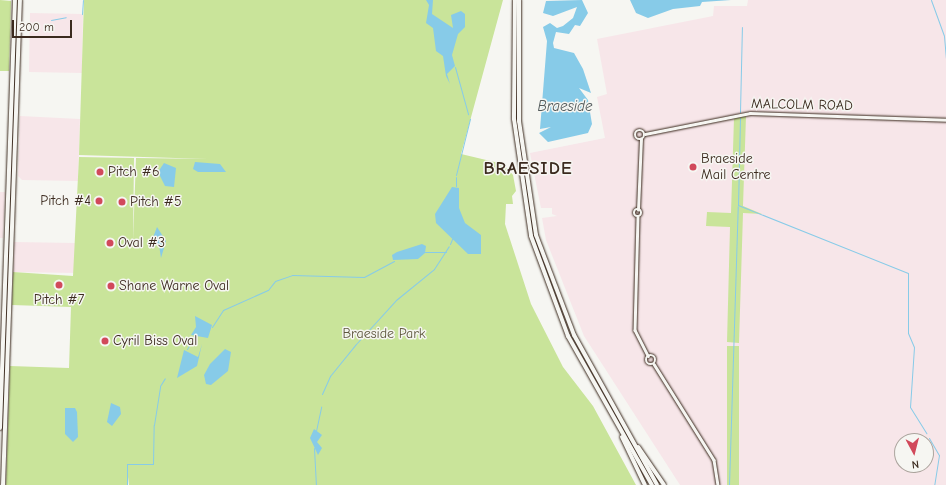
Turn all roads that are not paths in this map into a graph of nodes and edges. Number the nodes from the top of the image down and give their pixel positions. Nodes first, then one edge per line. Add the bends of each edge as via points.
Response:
1 (15, 0) edge
2 (20, 0) edge
3 (514, 0) edge
4 (520, 0) edge
5 (946, 119) edge
6 (645, 134) junction
7 (641, 140) junction
8 (13, 145) junction
9 (638, 210) junction
10 (638, 217) junction
11 (531, 220) junction
12 (648, 356) junction
13 (580, 359) junction
14 (654, 364) junction
15 (621, 422) junction
16 (0, 428) edge
17 (3, 485) edge
18 (645, 485) edge
19 (652, 485) edge
20 (657, 485) edge
21 (664, 485) edge
22 (718, 485) edge

1 - 8 highway
2 - 8 highway
3 - 11 highway via 514,119
4 - 11 highway via 520,120
5 - 6 street, MALCOLM ROAD via 744,114
6 - 7 street
6 - 7 street via 642,130 636,132 636,137
7 - 9 street
8 - 16 highway
8 - 17 highway
9 - 10 street via 642,213
9 - 10 street via 634,213
10 - 12 street via 635,330
11 - 13 highway via 549,291
11 - 15 highway via 556,294 584,357
12 - 14 street via 647,363
12 - 14 street via 655,357
13 - 18 highway
13 - 19 highway
14 - 22 street via 714,460
15 - 20 highway
15 - 21 highway

